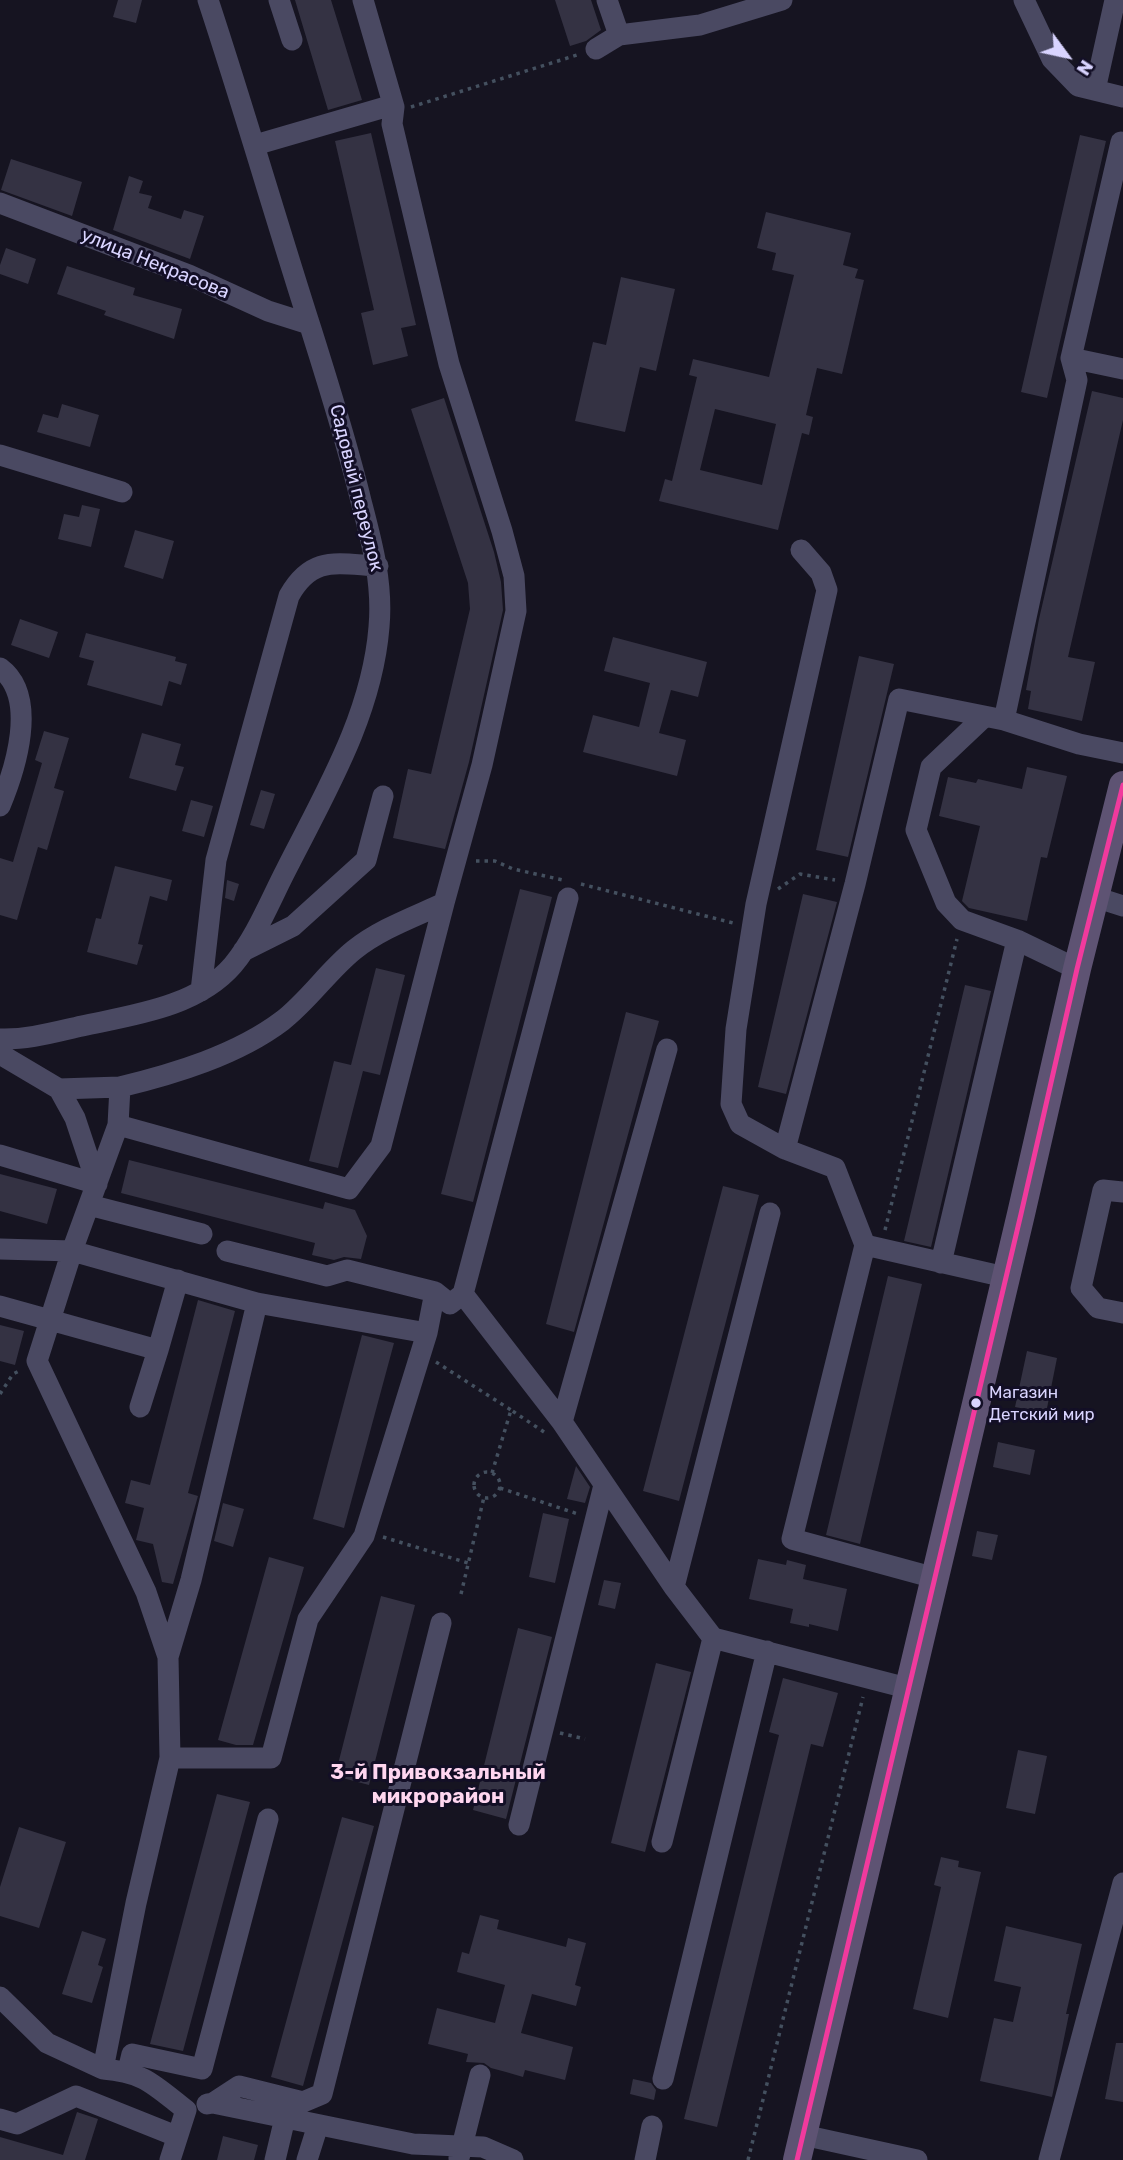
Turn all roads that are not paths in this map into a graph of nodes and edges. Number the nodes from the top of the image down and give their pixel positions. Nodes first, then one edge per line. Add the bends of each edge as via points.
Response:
1 (208, 0) edge
2 (279, 0) edge
3 (363, 0) edge
4 (607, 0) edge
5 (782, 0) edge
6 (1024, 0) edge
7 (1115, 0) edge
8 (726, 8) edge
9 (619, 34) junction
10 (292, 40) dead end
11 (596, 49) road end
12 (1096, 90) junction
13 (1123, 97) edge
14 (394, 110) junction
15 (1121, 142) dead end
16 (256, 145) junction
17 (0, 203) edge
18 (309, 324) junction
19 (1071, 358) junction
20 (1123, 369) edge
21 (0, 455) edge
22 (122, 492) dead end
23 (801, 550) dead end
24 (378, 566) junction
25 (0, 668) edge
26 (994, 719) junction
27 (1123, 753) edge
28 (1123, 785) edge
29 (383, 796) dead end
30 (0, 806) edge
31 (570, 887) road end
32 (1095, 897) junction
33 (444, 903) junction
34 (1123, 906) edge
35 (1017, 940) junction
36 (243, 951) junction
37 (1077, 969) junction
38 (201, 990) junction
39 (0, 1039) edge
40 (667, 1049) dead end
41 (0, 1054) edge
42 (120, 1087) junction
43 (59, 1089) junction
44 (118, 1125) junction
45 (785, 1149) junction
46 (0, 1155) edge
47 (97, 1184) junction
48 (1123, 1192) edge
49 (89, 1205) junction
50 (770, 1213) dead end
51 (202, 1234) dead end
52 (873, 1247) junction
53 (0, 1249) edge
54 (72, 1251) junction
55 (227, 1251) dead end
56 (941, 1263) junction
57 (1005, 1277) junction
58 (178, 1280) junction
59 (435, 1292) junction
60 (464, 1294) junction
61 (257, 1303) junction
62 (0, 1306) edge
63 (1123, 1312) edge
64 (49, 1319) junction
65 (424, 1343) junction
66 (158, 1350) junction
67 (140, 1407) dead end
68 (553, 1427) junction
69 (604, 1485) junction
70 (935, 1578) junction
71 (674, 1587) junction
72 (441, 1623) dead end
73 (713, 1638) junction
74 (767, 1651) junction
75 (168, 1657) junction
76 (908, 1688) junction
77 (170, 1758) junction
78 (268, 1819) dead end
79 (519, 1825) dead end
80 (662, 1842) dead end
81 (1123, 1883) edge
82 (1120, 1912) edge
83 (0, 1997) edge
84 (103, 2069) junction
85 (128, 2071) junction
86 (480, 2075) dead end
87 (663, 2079) dead end
88 (213, 2103) junction
89 (186, 2109) junction
90 (285, 2118) junction
91 (0, 2119) edge
92 (318, 2124) junction
93 (652, 2126) dead end
94 (176, 2136) junction
95 (800, 2147) edge
96 (404, 2151) edge
97 (460, 2153) edge
98 (170, 2160) edge
99 (275, 2160) edge
100 (307, 2160) edge
101 (513, 2160) edge
102 (645, 2160) edge
103 (917, 2160) edge
104 (1049, 2160) edge

1 - 16 street, Садовый переулок
2 - 10 street
3 - 14 street
4 - 9 street
5 - 8 street
6 - 12 street via 1052,59 1078,86
7 - 12 street
8 - 9 street via 700,25
9 - 11 street
12 - 13 street
14 - 16 street via 389,107
14 - 33 street via 392,124 449,364 514,576 516,611 482,765
15 - 19 street
16 - 18 street, Садовый переулок
17 - 18 street, улица Некрасова
18 - 24 street, Садовый переулок
19 - 20 street
19 - 26 street via 1077,380
21 - 22 street
23 - 45 street via 821,573 827,590 756,904 736,1029 731,1104 740,1124
24 - 36 street, Садовый переулок via 379,628 372,673 351,737
24 - 38 street via 321,565 306,573 289,596 216,860
25 - 30 street via 15,690 21,741
26 - 27 street
26 - 35 street via 931,767 916,830 946,903 962,920
26 - 45 street via 899,699
28 - 32 main road
29 - 36 street via 366,860 293,926
31 - 60 street
32 - 34 street
32 - 37 main road
33 - 42 street via 372,937 281,1022 170,1075
33 - 44 street via 381,1146 348,1189
35 - 37 street
35 - 56 street
36 - 38 street, Садовый переулок via 232,966
37 - 57 main road
38 - 39 street, Садовый переулок via 130,1016 28,1038
40 - 68 street
41 - 43 street
42 - 43 street
42 - 44 street
43 - 47 street via 75,1118
44 - 47 street
45 - 52 street via 835,1168
46 - 47 street
47 - 49 street
48 - 63 street via 1102,1190 1081,1288 1098,1308
49 - 51 street
49 - 54 street
50 - 71 street
52 - 56 street
52 - 70 street via 792,1539
53 - 54 street
54 - 58 street
54 - 64 street
55 - 59 street via 327,1276 347,1270
56 - 57 street
57 - 70 main road
58 - 61 street
58 - 66 street
59 - 60 street via 450,1304
59 - 65 street
60 - 68 street
61 - 65 street
61 - 75 street via 191,1580
62 - 64 street
64 - 66 street
64 - 75 street via 37,1361 146,1592
65 - 77 street via 365,1532 308,1619 271,1758
66 - 67 street
68 - 69 street
69 - 71 street
69 - 79 street
70 - 76 main road
71 - 73 street
72 - 88 street via 322,2094 303,2102 239,2087
73 - 74 street
73 - 80 street
74 - 76 street
74 - 87 street
75 - 77 street
76 - 95 main road
77 - 84 street via 135,1903
78 - 85 street via 202,2070 132,2054
81 - 82 street
82 - 104 street
83 - 84 street via 47,2043
84 - 85 street
85 - 89 street
86 - 97 street
88 - 89 street
88 - 90 street
89 - 94 street
90 - 92 street
90 - 99 street
91 - 94 street via 17,2124 76,2096
92 - 96 street
92 - 100 street
93 - 102 street
94 - 98 street
95 - 103 street
96 - 97 street
97 - 101 street via 483,2147

